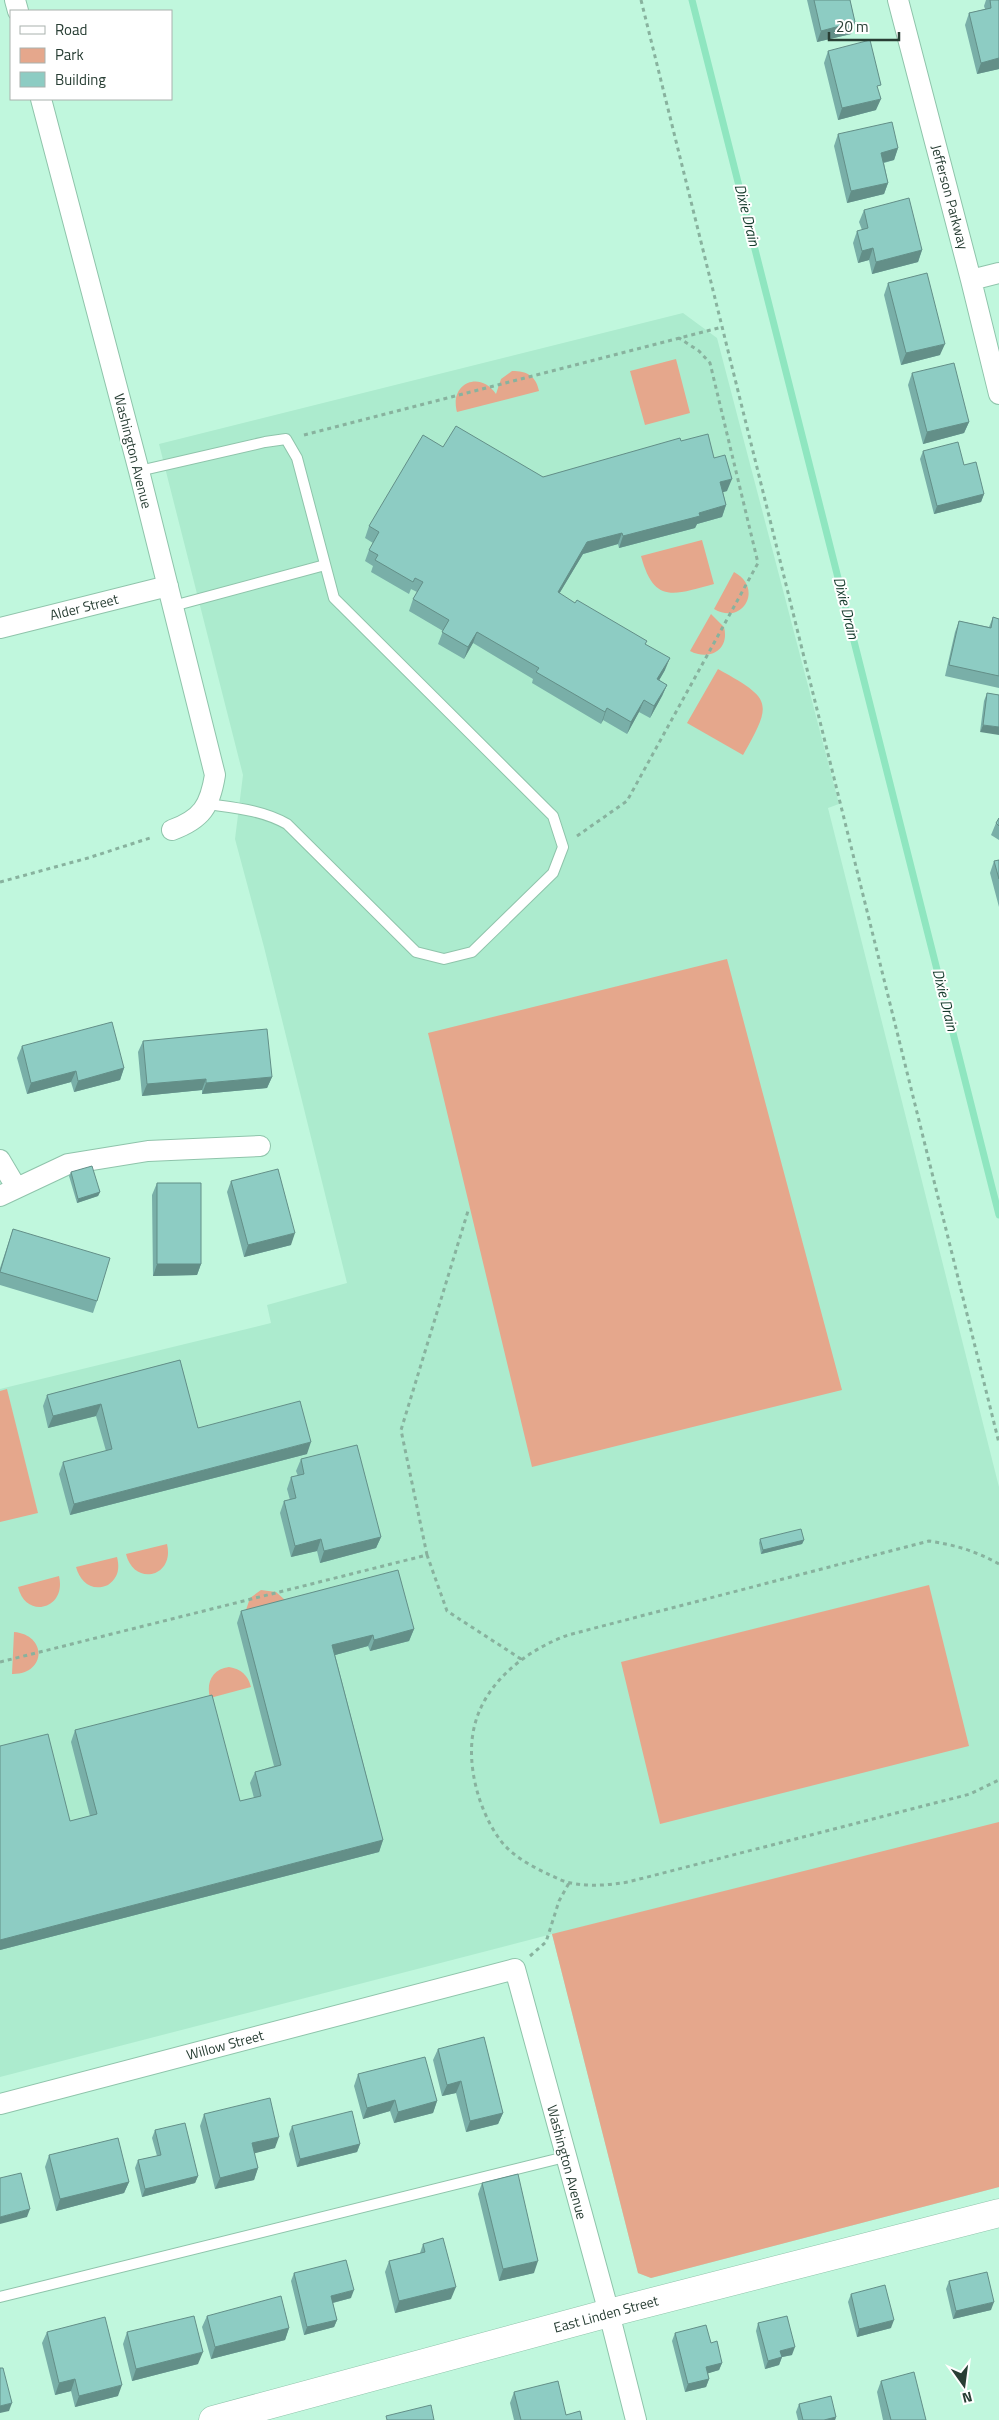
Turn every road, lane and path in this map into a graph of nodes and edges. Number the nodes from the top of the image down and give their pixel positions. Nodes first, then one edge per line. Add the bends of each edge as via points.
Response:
1 (641, 0) edge
2 (898, 0) edge
3 (41, 100) edge
4 (999, 273) edge
5 (972, 280) junction
6 (722, 327) junction
7 (679, 338) junction
8 (999, 394) edge
9 (286, 440) junction
10 (139, 471) junction
11 (325, 565) junction
12 (168, 586) junction
13 (173, 606) junction
14 (0, 628) edge
15 (208, 804) junction
16 (172, 830) joint
17 (563, 846) junction
18 (0, 882) edge
19 (260, 1146) dead end
20 (0, 1160) edge
21 (8, 1191) edge
22 (468, 1211) dead end
23 (999, 1442) edge
24 (427, 1555) junction
25 (999, 1564) edge
26 (521, 1659) junction
27 (0, 1662) edge
28 (999, 1780) edge
29 (569, 1883) junction
30 (515, 1969) junction
31 (0, 2104) edge
32 (566, 2157) junction
33 (999, 2213) edge
34 (0, 2297) edge
35 (609, 2313) junction
36 (261, 2414) edge
37 (213, 2420) edge
38 (636, 2420) edge

1 - 6 path
2 - 5 street, Jefferson Parkway
3 - 10 street, Washington Avenue
4 - 5 street
5 - 8 street, Jefferson Parkway
6 - 7 path
6 - 23 path
7 - 9 path
7 - 17 path via 710,363 758,563 627,801
9 - 10 lane
9 - 11 lane via 297,458
10 - 12 street, Washington Avenue
11 - 13 lane
11 - 17 lane via 334,598 553,816
12 - 13 street, Washington Avenue
12 - 14 street, Alder Street
13 - 15 street, Washington Avenue via 215,775
15 - 16 street via 198,816
15 - 17 lane via 253,810 287,824 416,952 444,959 472,952 553,873
16 - 18 path
19 - 21 street via 148,1151 68,1164
20 - 21 street
22 - 24 path via 401,1430
24 - 26 path via 447,1611
24 - 27 path
25 - 26 path via 980,1553 929,1541 568,1635 544,1644
26 - 29 path via 483,1703 474,1727 471,1754 474,1779 498,1838 517,1856
28 - 29 path via 970,1794 628,1882 600,1886
29 - 30 path via 559,1901 546,1942
30 - 31 street, Willow Street
30 - 32 street, Washington Avenue
32 - 34 lane
32 - 35 street, Washington Avenue
33 - 35 main road, East Linden Street
35 - 36 main road, East Linden Street
35 - 38 street, Washington Avenue
36 - 37 main road, East Linden Street

